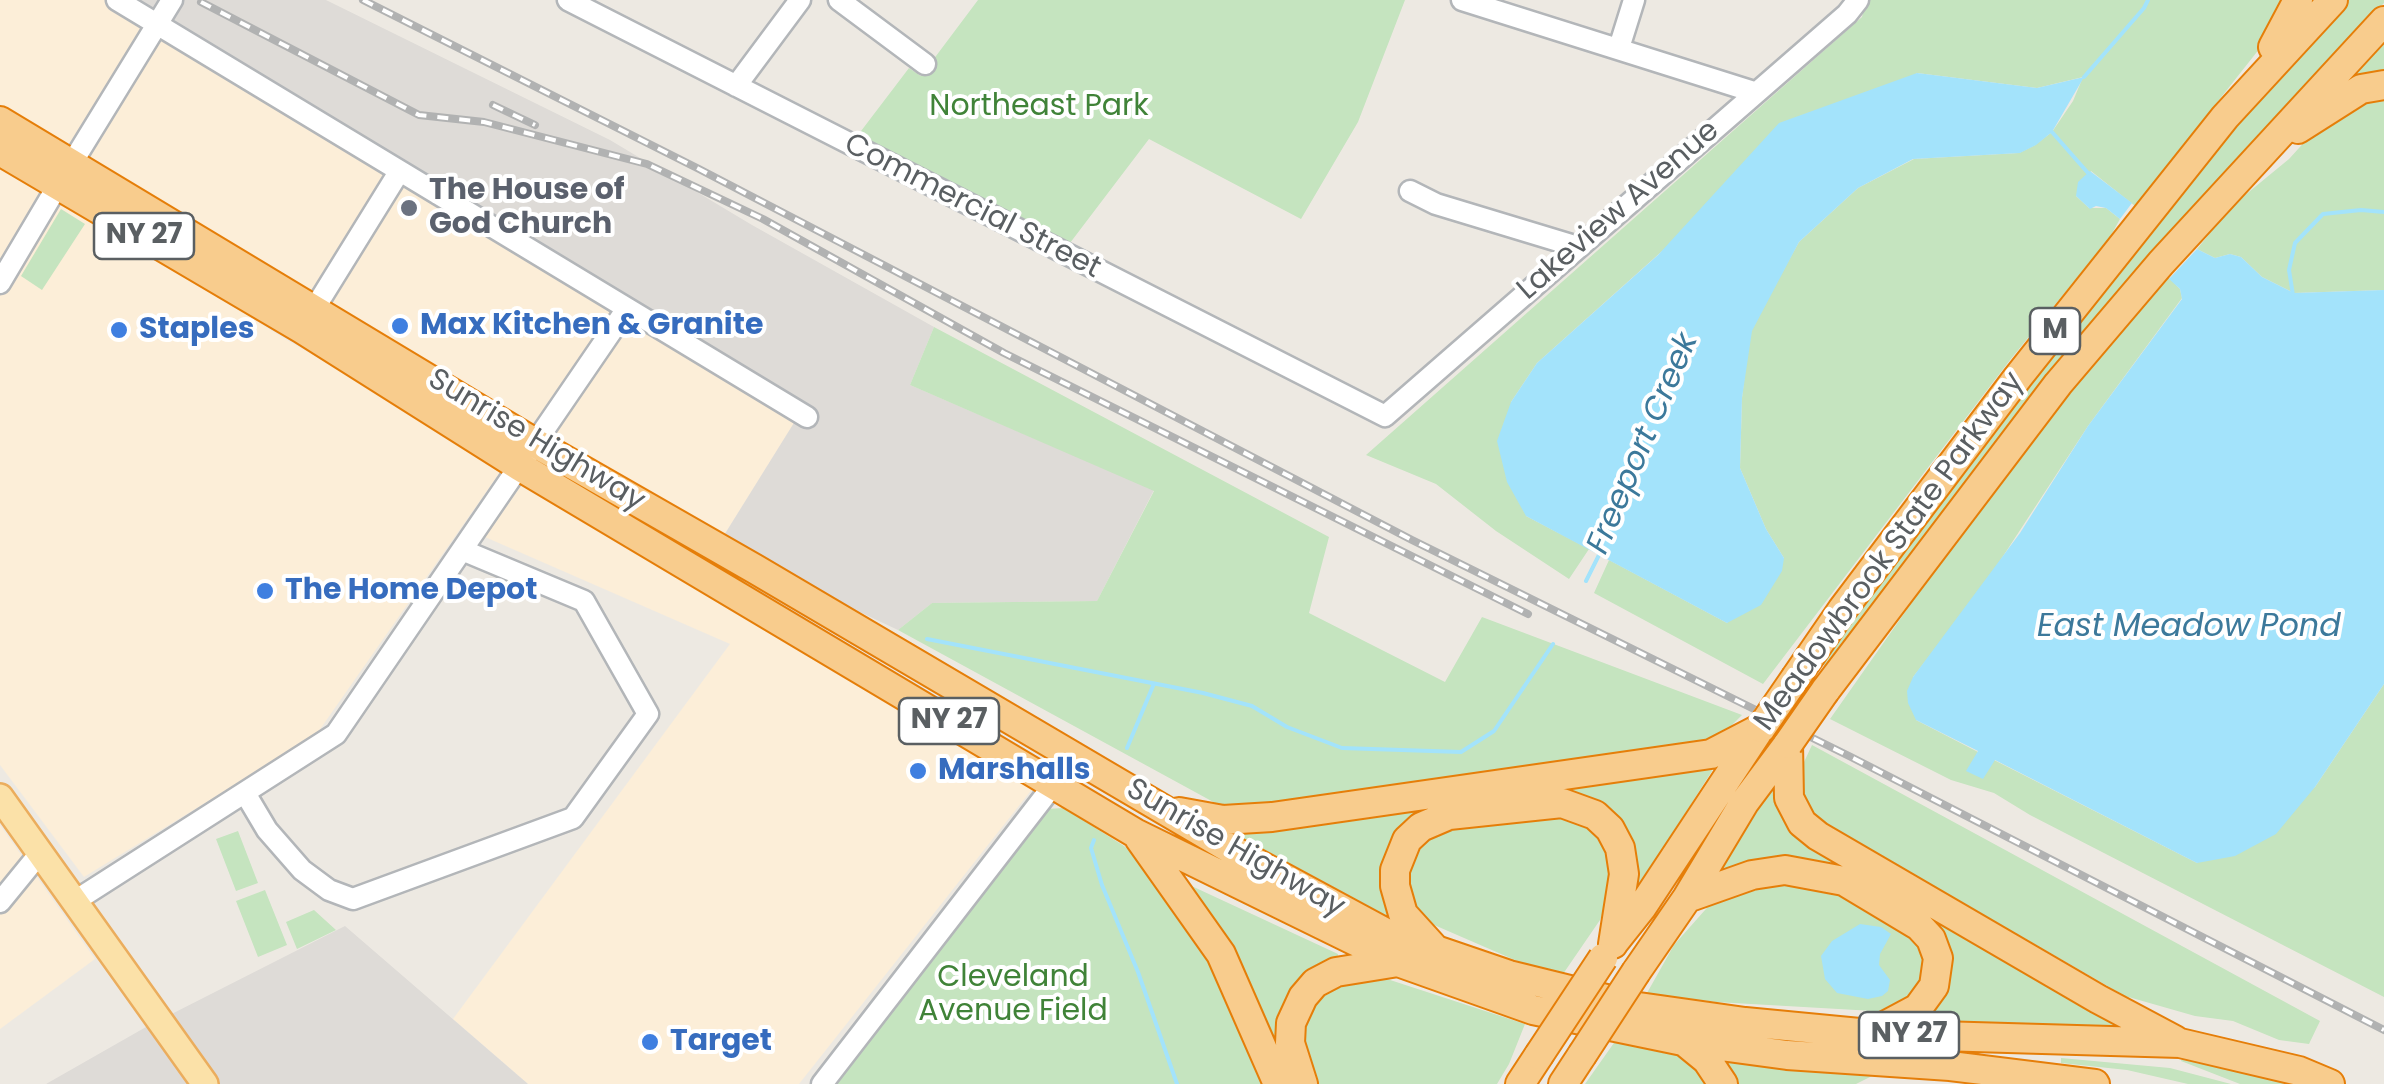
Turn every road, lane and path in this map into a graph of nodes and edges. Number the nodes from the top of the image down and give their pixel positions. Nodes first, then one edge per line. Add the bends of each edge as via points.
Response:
1 (118, 0) edge
2 (172, 0) edge
3 (568, 0) edge
4 (800, 0) edge
5 (839, 0) edge
6 (1462, 0) edge
7 (1634, 0) edge
8 (1858, 0) edge
9 (2298, 0) edge
10 (2333, 0) edge
11 (599, 7) edge
12 (2384, 21) edge
13 (158, 24) junction
14 (1619, 48) junction
15 (925, 64) dead end
16 (2384, 85) edge
17 (736, 86) junction
18 (1754, 92) junction
19 (2241, 99) junction
20 (0, 121) edge
21 (2271, 144) junction
22 (0, 151) edge
23 (400, 172) junction
24 (65, 174) junction
25 (1410, 191) dead end
26 (1578, 247) junction
27 (0, 283) edge
28 (626, 310) junction
29 (308, 319) junction
30 (1377, 412) joint
31 (807, 417) dead end
32 (527, 455) junction
33 (462, 550) junction
34 (1761, 728) junction
35 (1788, 744) junction
36 (1075, 757) junction
37 (1056, 784) junction
38 (245, 793) junction
39 (0, 797) edge
40 (1164, 810) junction
41 (1135, 833) junction
42 (40, 853) junction
43 (1686, 898) junction
44 (0, 902) edge
45 (75, 902) junction
46 (1608, 951) junction
47 (1437, 952) junction
48 (1398, 962) junction
49 (1870, 1034) junction
50 (1684, 1042) junction
51 (2180, 1043) junction
52 (1950, 1066) junction
53 (202, 1083) edge
54 (822, 1084) edge
55 (1278, 1084) edge
56 (1302, 1084) edge
57 (1520, 1084) edge
58 (1563, 1084) edge
59 (1723, 1084) edge
60 (1892, 1084) edge
61 (2095, 1084) edge
62 (2330, 1084) edge

1 - 13 street
2 - 13 street
3 - 11 street, Commercial Street
4 - 17 street
5 - 15 street
6 - 14 street
7 - 14 street
8 - 18 street, Lakeview Avenue
9 - 19 highway
10 - 19 highway, Meadowbrook State Parkway / M
11 - 17 street, Commercial Street
12 - 21 highway, Meadowbrook State Parkway / M
13 - 23 street
13 - 24 street
14 - 18 street
16 - 21 highway via 2361,89
17 - 30 street, Commercial Street
18 - 26 street, Lakeview Avenue
19 - 34 highway, Meadowbrook State Parkway / M, bridge via 2018,377
20 - 24 highway, Sunrise Highway / NY 27
21 - 35 highway, Meadowbrook State Parkway / M, bridge via 2058,384
22 - 24 highway, Sunrise Highway / NY 27
23 - 28 street
23 - 29 street
24 - 27 street
24 - 29 highway, Sunrise Highway / NY 27
25 - 26 street
26 - 30 street, Lakeview Avenue via 1385,416
28 - 31 street
28 - 32 street
29 - 32 highway, Sunrise Highway / NY 27
32 - 33 street
32 - 36 highway, Sunrise Highway / NY 27 via 756,569
32 - 37 highway, Sunrise Highway / NY 27
33 - 38 street via 336,734
33 - 38 street via 584,602 648,714 574,818 353,899 302,870
34 - 40 highway via 1711,754 1272,817 1223,820
34 - 46 highway, Meadowbrook State Parkway / M
35 - 43 highway, Meadowbrook State Parkway / M
35 - 51 highway via 1789,798 1802,824
36 - 37 street
36 - 40 highway, Sunrise Highway / NY 27
37 - 41 highway, Sunrise Highway / NY 27
37 - 54 street
38 - 45 street
39 - 42 main road
40 - 47 highway, Sunrise Highway / NY 27 via 1348,914
41 - 48 highway, Sunrise Highway / NY 27
41 - 55 highway via 1221,954
42 - 44 street
42 - 45 main road
43 - 49 highway via 1752,874 1785,870 1844,881 1919,926 1938,958 1934,986 1918,1008
43 - 58 highway, Meadowbrook State Parkway / M, bridge
45 - 53 main road
46 - 47 highway via 1624,874 1620,848 1595,814 1562,803 1449,814 1407,840 1395,886 1403,914
46 - 57 highway, Meadowbrook State Parkway / M, bridge
47 - 49 highway, Sunrise Highway / NY 27 via 1639,1007
48 - 50 highway, Sunrise Highway / NY 27 via 1533,1010
48 - 56 highway via 1336,972 1303,996 1290,1042
49 - 51 highway, Sunrise Highway / NY 27
50 - 52 highway, Sunrise Highway / NY 27
50 - 59 highway
51 - 62 highway, Sunrise Highway / NY 27
52 - 60 highway
52 - 61 highway, Sunrise Highway / NY 27

